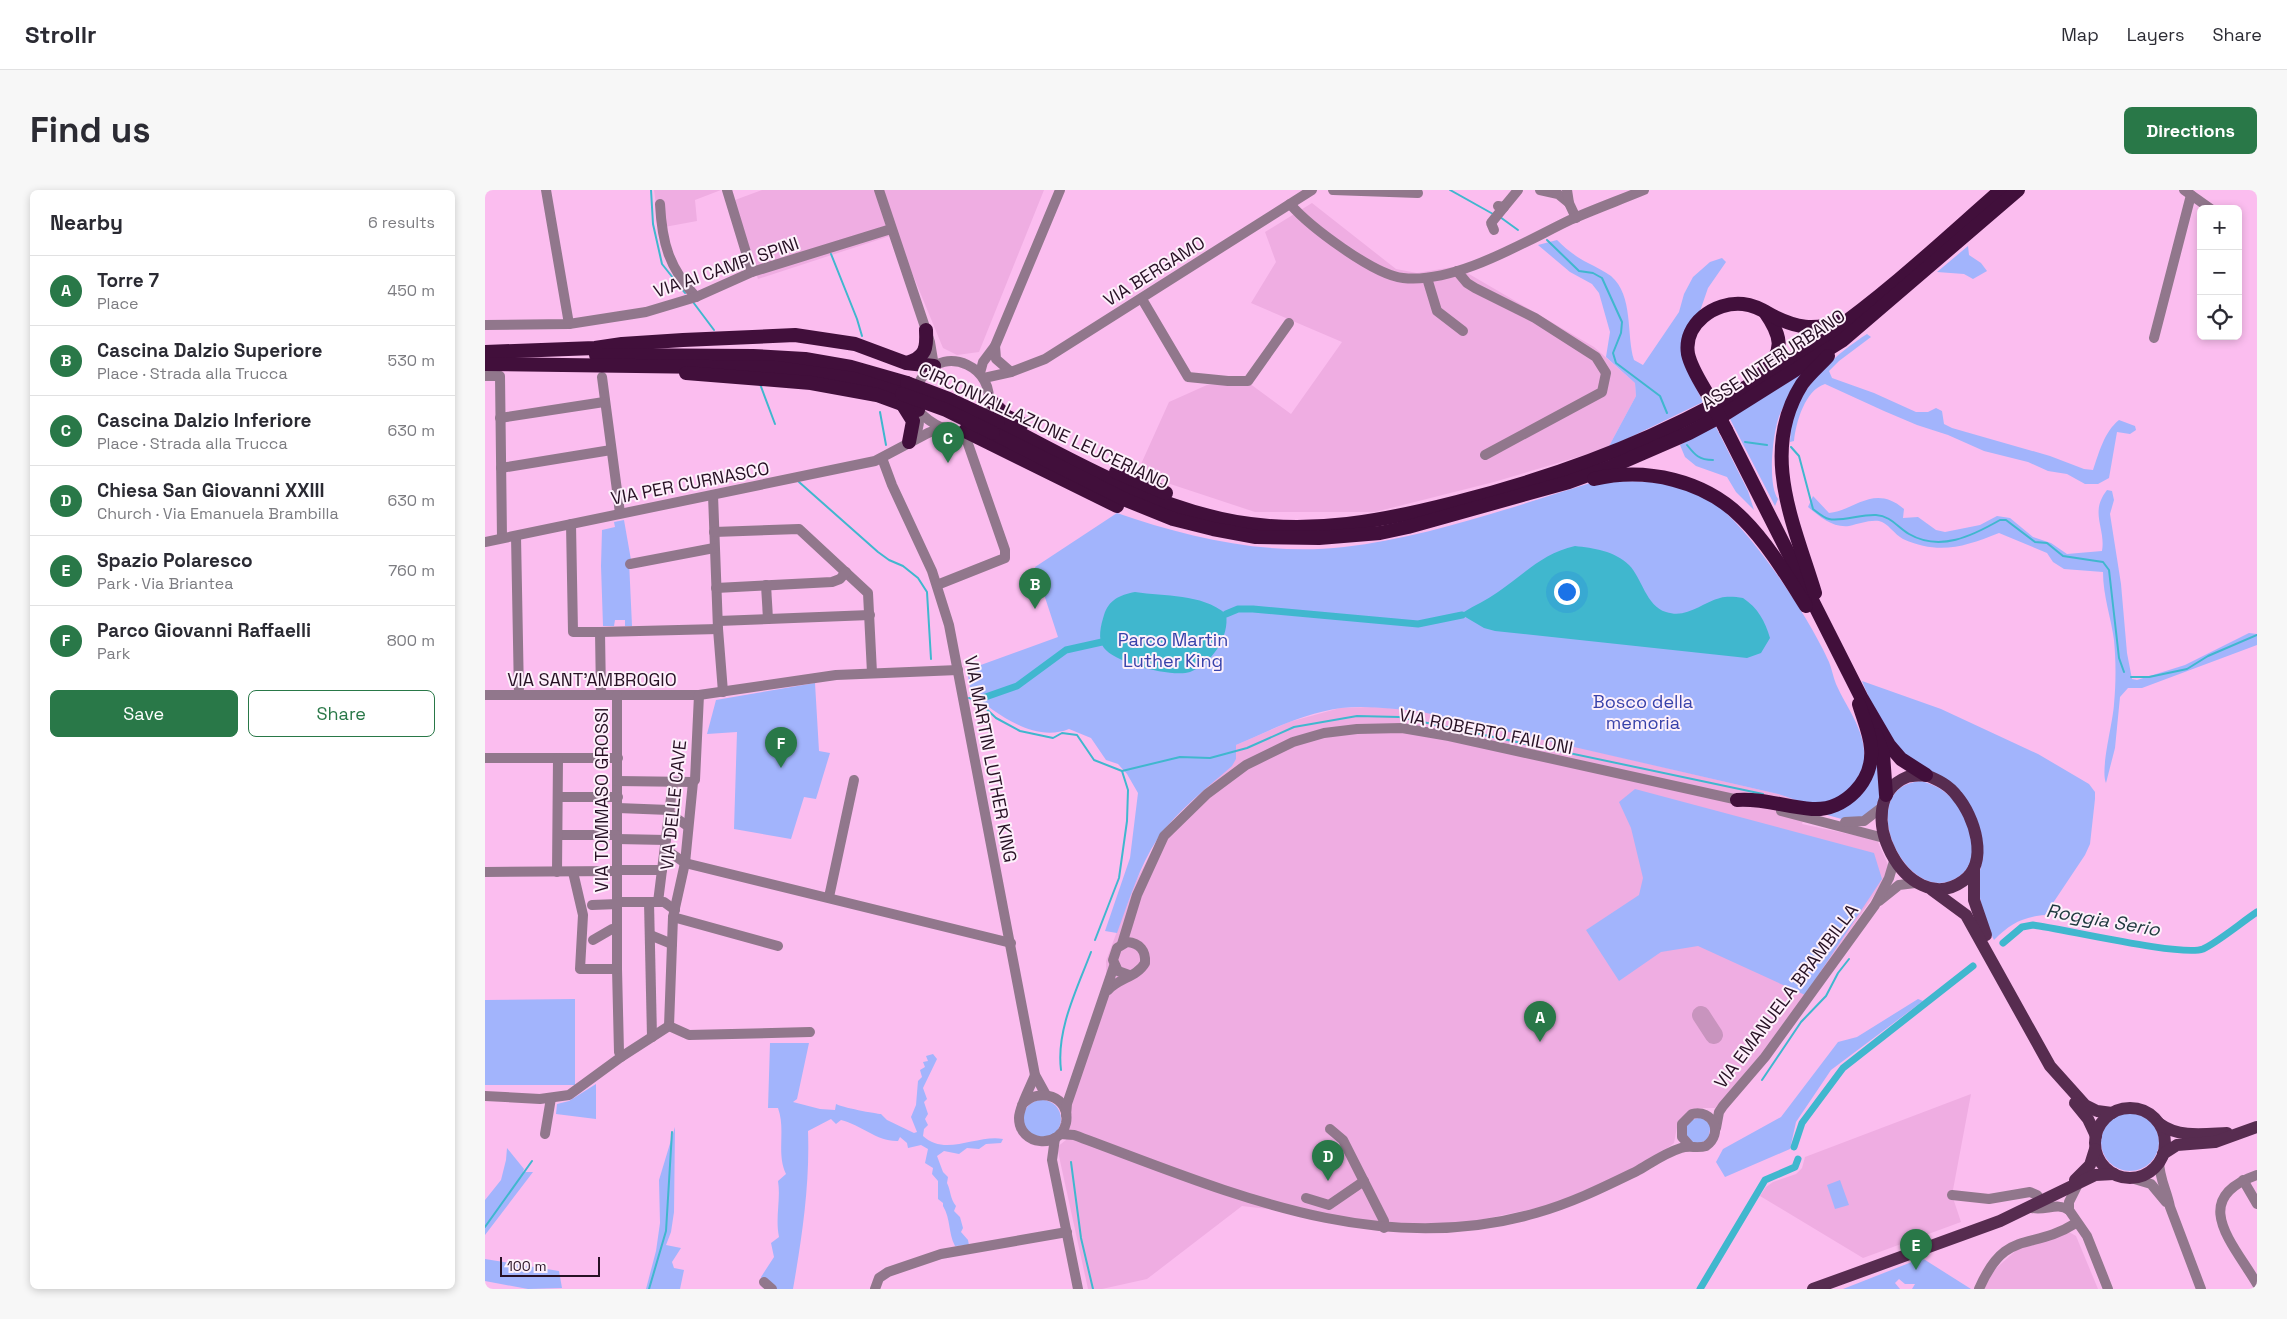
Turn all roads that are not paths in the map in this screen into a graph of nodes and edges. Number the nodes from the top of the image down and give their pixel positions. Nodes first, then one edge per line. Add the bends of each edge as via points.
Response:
1 (547, 190) edge
2 (727, 190) edge
3 (1060, 190) edge
4 (1333, 190) edge
5 (1518, 190) edge
6 (1541, 190) edge
7 (1567, 190) edge
8 (1645, 190) edge
9 (2001, 190) edge
10 (2018, 190) edge
11 (883, 191) edge
12 (1304, 192) edge
13 (1418, 193) dead end
14 (2188, 193) edge
15 (1569, 203) junction
16 (660, 204) dead end
17 (1290, 204) junction
18 (2205, 205) edge
19 (1576, 218) junction
20 (891, 229) junction
21 (1494, 230) dead end
22 (1457, 271) junction
23 (752, 272) junction
24 (1427, 278) junction
25 (696, 297) junction
26 (1142, 299) junction
27 (1765, 311) junction
28 (1851, 318) junction
29 (1289, 323) dead end
30 (569, 324) junction
31 (485, 325) edge
32 (1463, 331) dead end
33 (928, 336) junction
34 (2153, 338) dead end
35 (1843, 340) junction
36 (995, 343) junction
37 (485, 353) edge
38 (951, 361) junction
39 (906, 363) junction
40 (965, 363) junction
41 (485, 364) edge
42 (934, 366) junction
43 (1011, 372) junction
44 (485, 376) edge
45 (982, 376) junction
46 (602, 377) dead end
47 (1742, 390) junction
48 (904, 394) junction
49 (989, 396) junction
50 (604, 402) junction
51 (918, 410) junction
52 (500, 418) junction
53 (943, 427) junction
54 (996, 428) junction
55 (963, 431) junction
56 (904, 446) junction
57 (611, 450) junction
58 (1485, 455) dead end
59 (882, 458) junction
60 (501, 468) junction
61 (1569, 482) junction
62 (713, 495) junction
63 (620, 513) junction
64 (1408, 514) junction
65 (571, 524) junction
66 (714, 532) junction
67 (516, 536) junction
68 (1256, 536) junction
69 (502, 538) junction
70 (485, 542) edge
71 (714, 548) junction
72 (630, 564) dead end
73 (846, 572) junction
74 (766, 585) junction
75 (937, 585) junction
76 (716, 588) junction
77 (870, 615) junction
78 (768, 619) junction
79 (718, 626) junction
80 (1827, 631) junction
81 (600, 632) junction
82 (958, 670) junction
83 (872, 672) junction
84 (1851, 679) junction
85 (723, 692) junction
86 (485, 695) edge
87 (519, 695) junction
88 (601, 695) junction
89 (617, 695) junction
90 (699, 695) junction
91 (1861, 698) junction
92 (485, 758) edge
93 (559, 758) junction
94 (617, 758) junction
95 (1926, 775) junction
96 (854, 780) dead end
97 (617, 781) junction
98 (673, 782) junction
99 (693, 782) junction
100 (558, 797) junction
101 (618, 797) junction
102 (1737, 800) junction
103 (1884, 802) junction
104 (618, 808) junction
105 (669, 811) junction
106 (1826, 821) junction
107 (686, 825) dead end
108 (558, 835) junction
109 (617, 837) junction
110 (1884, 838) junction
111 (666, 844) junction
112 (1895, 858) junction
113 (685, 863) junction
114 (1974, 868) junction
115 (663, 870) junction
116 (618, 871) junction
117 (485, 872) edge
118 (557, 872) junction
119 (573, 872) junction
120 (1915, 883) junction
121 (1932, 890) junction
122 (829, 897) junction
123 (654, 902) junction
124 (618, 903) junction
125 (591, 905) dead end
126 (1875, 905) junction
127 (674, 914) junction
128 (617, 930) junction
129 (650, 935) junction
130 (593, 940) dead end
131 (1011, 943) junction
132 (672, 944) junction
133 (1122, 944) junction
134 (778, 946) dead end
135 (1114, 966) junction
136 (617, 969) junction
137 (651, 970) junction
138 (1129, 975) junction
139 (670, 978) junction
140 (1105, 992) junction
141 (650, 1004) junction
142 (669, 1012) junction
143 (2023, 1016) junction
144 (669, 1026) junction
145 (809, 1032) dead end
146 (652, 1037) junction
147 (621, 1057) junction
148 (2049, 1064) junction
149 (1035, 1075) junction
150 (1073, 1086) junction
151 (485, 1096) edge
152 (1051, 1096) junction
153 (551, 1098) junction
154 (1023, 1105) junction
155 (1723, 1106) junction
156 (2112, 1113) junction
157 (1706, 1114) junction
158 (1066, 1118) junction
159 (2160, 1124) junction
160 (2257, 1127) edge
161 (1716, 1128) junction
162 (1330, 1130) dead end
163 (2240, 1133) junction
164 (545, 1134) dead end
165 (1074, 1135) junction
166 (1057, 1136) junction
167 (1682, 1137) junction
168 (1036, 1141) junction
169 (2095, 1142) junction
170 (1690, 1146) junction
171 (1669, 1154) junction
172 (2161, 1158) junction
173 (1052, 1160) junction
174 (2114, 1174) junction
175 (2257, 1175) edge
176 (2131, 1178) junction
177 (2243, 1180) junction
178 (1364, 1181) junction
179 (2073, 1184) junction
180 (1952, 1195) dead end
181 (1306, 1198) dead end
182 (2257, 1204) edge
183 (2036, 1205) junction
184 (2170, 1207) junction
185 (2069, 1210) junction
186 (2076, 1224) junction
187 (1384, 1228) junction
188 (1067, 1232) junction
189 (2257, 1284) edge
190 (875, 1289) edge
191 (1079, 1289) edge
192 (1813, 1289) edge
193 (1979, 1289) edge
194 (2108, 1289) edge
195 (2201, 1289) edge

1 - 30 street
2 - 23 street
3 - 36 street
4 - 13 street
5 - 21 street via 1491,223
6 - 15 street via 1558,194
7 - 15 street
8 - 19 street
9 - 28 highway, ASSE INTERURBANO
10 - 35 highway, ASSE INTERURBANO
11 - 20 street
12 - 17 street, VIA BERGAMO
14 - 18 street
14 - 34 street
15 - 19 street
16 - 25 street via 661,226 670,259 679,279
17 - 24 street via 1306,222 1376,269 1390,276
17 - 26 street, VIA BERGAMO
19 - 22 street
20 - 23 street, VIA AI CAMPI SPINI
20 - 33 street
22 - 24 street
22 - 58 street via 1471,285 1535,318 1597,357 1606,373 1602,392
23 - 25 street, VIA AI CAMPI SPINI
24 - 32 street via 1437,310
25 - 30 street, VIA AI CAMPI SPINI via 646,312
26 - 29 street via 1188,377 1248,381
26 - 43 street, VIA BERGAMO via 1045,359
27 - 28 highway via 1799,327 1820,326
27 - 47 highway via 1777,332 1777,355
27 - 80 highway, bridge via 1732,304 1708,312 1696,324 1688,352 1693,368
28 - 47 highway, ASSE INTERURBANO
30 - 31 street, VIA AI CAMPI SPINI
33 - 38 street
33 - 39 highway via 925,354
33 - 42 street
35 - 61 highway, ASSE INTERURBANO via 1689,433
35 - 80 highway via 1803,382 1792,403 1780,452 1783,486
36 - 40 street
36 - 43 street via 996,359
36 - 45 street via 983,362
37 - 39 highway via 795,335 855,344
37 - 48 highway, CIRCONVALLAZIONE LEUCERIANO via 787,357 851,367
38 - 40 street
38 - 42 street
39 - 42 highway
40 - 45 street
41 - 48 highway, CIRCONVALLAZIONE LEUCERIANO via 767,367 854,379
42 - 51 street via 925,372 918,385
43 - 45 street, VIA BERGAMO
43 - 49 street, VIA BERGAMO
44 - 52 street via 499,376
45 - 49 street
46 - 50 street
47 - 64 highway, CIRCONVALLAZIONE LEUCERIANO via 1654,435 1569,470
48 - 51 highway
48 - 54 highway, CIRCONVALLAZIONE LEUCERIANO, bridge via 949,399
48 - 56 highway via 913,421
49 - 55 street via 982,418
49 - 64 highway via 1005,416 1129,479 1192,503 1252,515 1315,519
50 - 52 street
50 - 57 street
51 - 53 street
51 - 56 street via 920,426
52 - 60 street
53 - 55 street
53 - 56 street, VIA PER CURNASCO
54 - 64 highway, CIRCONVALLAZIONE LEUCERIANO via 1132,490 1200,514 1258,525 1312,528 1359,524
54 - 68 highway, CIRCONVALLAZIONE LEUCERIANO via 1126,500 1173,519
55 - 68 highway via 1125,510 1170,525 1235,539
55 - 75 street via 1005,550 1005,558
56 - 59 street, VIA PER CURNASCO
57 - 60 street
57 - 63 street
59 - 62 street, VIA PER CURNASCO
59 - 75 street, VIA MARTIN LUTHER KING
60 - 69 street
61 - 68 highway, CIRCONVALLAZIONE LEUCERIANO via 1380,533 1289,539
61 - 84 highway via 1647,474 1690,484 1726,504 1764,544
62 - 63 street, VIA PER CURNASCO
62 - 66 street
63 - 65 street, VIA PER CURNASCO
65 - 67 street, VIA PER CURNASCO
65 - 81 street via 573,632
66 - 71 street
66 - 73 street via 799,529
67 - 69 street, VIA PER CURNASCO
67 - 87 street
69 - 70 street, VIA PER CURNASCO
71 - 72 street
71 - 76 street
73 - 74 street via 835,582
73 - 77 street via 868,592
74 - 76 street
74 - 78 street
75 - 82 street, VIA MARTIN LUTHER KING
76 - 79 street
77 - 78 street
77 - 83 street
78 - 79 street
79 - 81 street
79 - 85 street
80 - 84 highway
81 - 88 street
82 - 83 street, VIA SANT'AMBROGIO
82 - 131 street, VIA MARTIN LUTHER KING
83 - 85 street, VIA SANT'AMBROGIO via 803,678
84 - 91 highway
84 - 102 highway via 1871,750 1867,774 1855,792 1845,800 1813,809 1753,798
85 - 90 street, VIA SANT'AMBROGIO
86 - 87 street, VIA SANT'AMBROGIO
87 - 88 street, VIA SANT'AMBROGIO
88 - 89 street, VIA SANT'AMBROGIO
89 - 90 street, VIA SANT'AMBROGIO
89 - 94 street, VIA TOMMASO GROSSI
90 - 99 street, VIA DELLE CAVE
91 - 95 highway via 1889,745 1901,759
91 - 103 highway via 1883,754
92 - 93 street
93 - 94 street
93 - 100 street
94 - 97 street, VIA TOMMASO GROSSI
95 - 103 main road via 1908,777 1894,785
95 - 114 main road via 1941,781 1968,812 1978,850
96 - 122 street
97 - 98 street
97 - 101 street, VIA TOMMASO GROSSI
98 - 99 street
98 - 105 street
99 - 113 street, VIA DELLE CAVE
100 - 101 street
100 - 108 street
101 - 104 street, VIA TOMMASO GROSSI
102 - 106 street, VIA ROBERTO FAILONI
102 - 133 street, VIA ROBERTO FAILONI via 1412,730 1357,729 1324,733 1293,742 1246,765 1207,794 1164,836 1137,895
103 - 106 street, VIA ROBERTO FAILONI via 1871,818 1859,823
103 - 110 main road
104 - 105 street
104 - 109 street, VIA TOMMASO GROSSI
105 - 107 street
105 - 111 street
106 - 110 street, VIA ROBERTO FAILONI
108 - 109 street
108 - 118 street
109 - 111 street
109 - 116 street, VIA TOMMASO GROSSI
110 - 112 main road
111 - 113 street
111 - 115 street
112 - 120 main road
112 - 126 street, VIA EMANUELA BRAMBILLA
113 - 122 street
113 - 127 street, VIA DELLE CAVE
114 - 121 main road via 1965,880 1949,889
114 - 143 main road via 1974,900 1982,928 2015,991
115 - 116 street
115 - 123 street
116 - 119 street
116 - 124 street, VIA TOMMASO GROSSI
117 - 118 street
118 - 119 street
119 - 136 street via 583,915 580,969
120 - 121 main road
120 - 126 street, VIA EMANUELA BRAMBILLA via 1899,885
121 - 143 main road via 1966,915
122 - 131 street
123 - 124 street
123 - 127 street via 664,902
123 - 129 street
124 - 125 street, VIA TOMMASO GROSSI
124 - 128 street, VIA TOMMASO GROSSI
126 - 155 street, VIA EMANUELA BRAMBILLA via 1765,1057
127 - 132 street, VIA DELLE CAVE
127 - 134 street
128 - 130 street
128 - 136 street, VIA TOMMASO GROSSI
129 - 132 street
129 - 137 street
131 - 149 street, VIA MARTIN LUTHER KING
132 - 139 street, VIA DELLE CAVE
133 - 135 street, VIA ROBERTO FAILONI via 1113,953
133 - 138 street via 1138,945 1145,958 1142,969
135 - 138 street
135 - 140 street, VIA ROBERTO FAILONI
136 - 147 street, VIA TOMMASO GROSSI
137 - 139 street
137 - 141 street
138 - 140 street
139 - 142 street, VIA DELLE CAVE
140 - 150 street, VIA ROBERTO FAILONI
141 - 142 street
141 - 146 street
142 - 144 street, VIA DELLE CAVE
143 - 148 main road
144 - 145 street via 689,1035
144 - 146 street
146 - 147 street
147 - 153 street via 575,1092
148 - 156 main road via 2085,1105
148 - 169 main road via 2059,1084 2089,1119
149 - 152 street, VIA MARTIN LUTHER KING
149 - 154 street
150 - 152 street
150 - 158 street, VIA ROBERTO FAILONI
151 - 153 street
152 - 154 street via 1031,1097
152 - 158 street, VIA MARTIN LUTHER KING via 1062,1105
153 - 164 street
154 - 168 street via 1019,1116 1021,1127
155 - 157 street, VIA EMANUELA BRAMBILLA
155 - 161 street, VIA EMANUELA BRAMBILLA
156 - 159 main road via 2123,1108 2135,1108 2151,1115
156 - 169 main road via 2100,1125
157 - 161 street
157 - 167 street, VIA EMANUELA BRAMBILLA via 1696,1113 1684,1120
158 - 165 street
158 - 166 street
159 - 163 main road via 2183,1134
159 - 172 main road via 2165,1141
160 - 163 main road
161 - 170 street, VIA EMANUELA BRAMBILLA via 1714,1138 1706,1146
162 - 178 street via 1343,1140
163 - 172 main road via 2215,1142 2177,1145
165 - 166 street, VIA EMANUELA BRAMBILLA
165 - 187 street, VIA EMANUELA BRAMBILLA via 1242,1196 1307,1215
166 - 168 street via 1047,1141
166 - 173 street
167 - 170 street
167 - 171 street, VIA EMANUELA BRAMBILLA
168 - 173 street
169 - 174 main road via 2103,1164
169 - 179 main road via 2087,1170
170 - 171 street, VIA EMANUELA BRAMBILLA
171 - 187 street, VIA EMANUELA BRAMBILLA via 1602,1189 1529,1215 1461,1228
172 - 176 main road via 2149,1172
172 - 184 street via 2160,1176
173 - 188 street
174 - 176 main road
174 - 179 main road via 2100,1174
175 - 177 street
176 - 184 street via 2151,1184
177 - 182 street
177 - 189 street via 2232,1186 2222,1198 2219,1220
178 - 181 street via 1329,1205
178 - 187 street via 1385,1221
179 - 183 main road
179 - 185 street
180 - 183 street via 1989,1199 2030,1192 2037,1195
183 - 185 street via 2041,1209 2057,1206
183 - 192 main road
184 - 195 street
185 - 186 street
186 - 193 street via 2009,1247 1995,1259
186 - 194 street via 2087,1236
188 - 190 street via 941,1254 888,1272 879,1278
188 - 191 street

